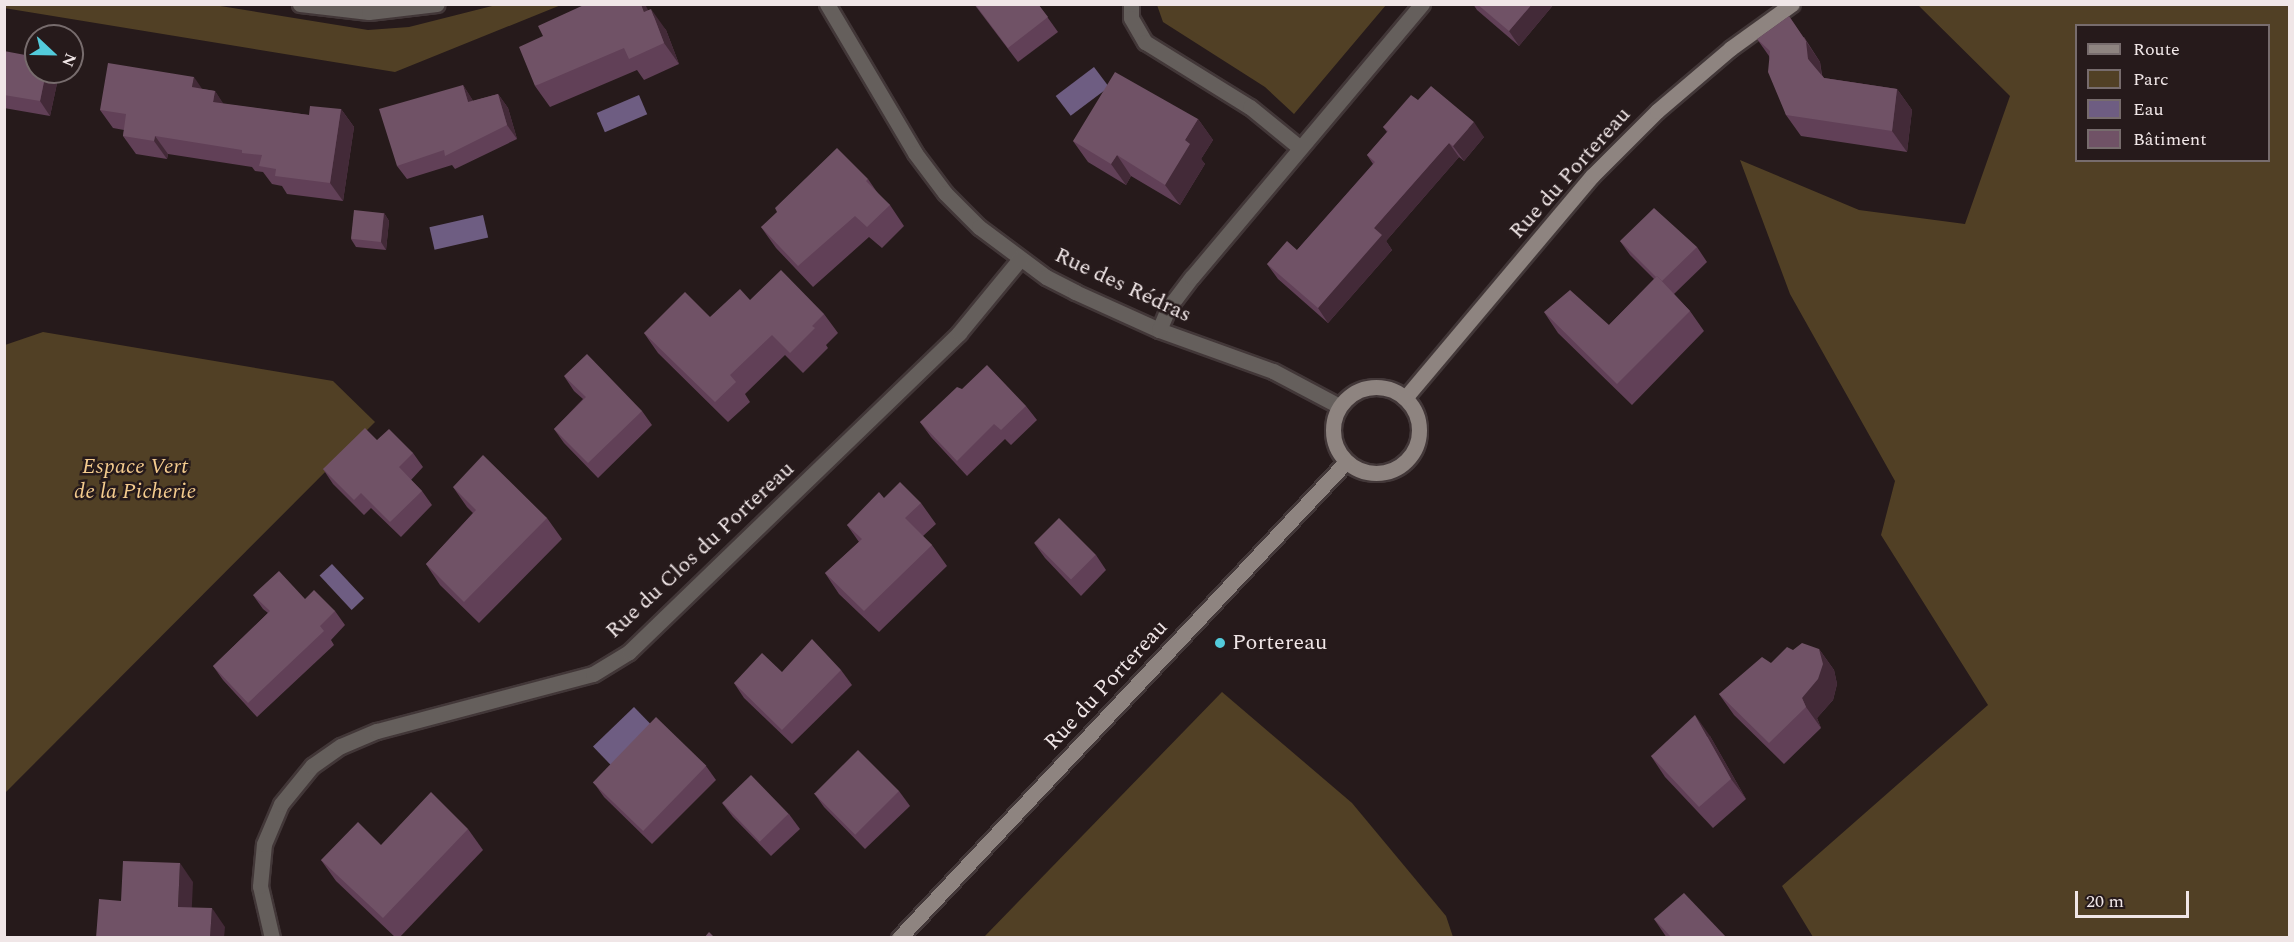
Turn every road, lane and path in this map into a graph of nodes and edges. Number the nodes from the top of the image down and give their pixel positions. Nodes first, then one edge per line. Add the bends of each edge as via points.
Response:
1 (300, 4) edge
2 (437, 4) edge
3 (827, 4) edge
4 (1131, 4) edge
5 (1422, 4) edge
6 (1792, 4) edge
7 (1299, 147) junction
8 (1020, 259) junction
9 (1159, 330) junction
10 (1405, 398) junction
11 (1339, 406) junction
12 (1346, 462) junction
13 (272, 938) edge
14 (899, 938) edge

1 - 2 street via 369,12
3 - 8 street, Rue des Rédras via 915,153 945,193 979,227
4 - 7 street via 1131,18 1145,42 1250,106
5 - 7 street
6 - 10 street, Rue du Portereau via 1731,48 1665,104 1600,168
7 - 9 street via 1169,307
8 - 9 street, Rue des Rédras via 1075,292
8 - 13 street, Rue du Clos du Portereau via 959,333 629,652 593,674 377,731 341,746 312,766 281,804 264,844 260,885
9 - 11 street, Rue des Rédras via 1273,371
10 - 11 street via 1393,389 1363,388
10 - 12 street via 1419,424 1413,453 1389,471 1374,474
11 - 12 street via 1332,429 1334,442
12 - 14 street, Rue du Portereau

